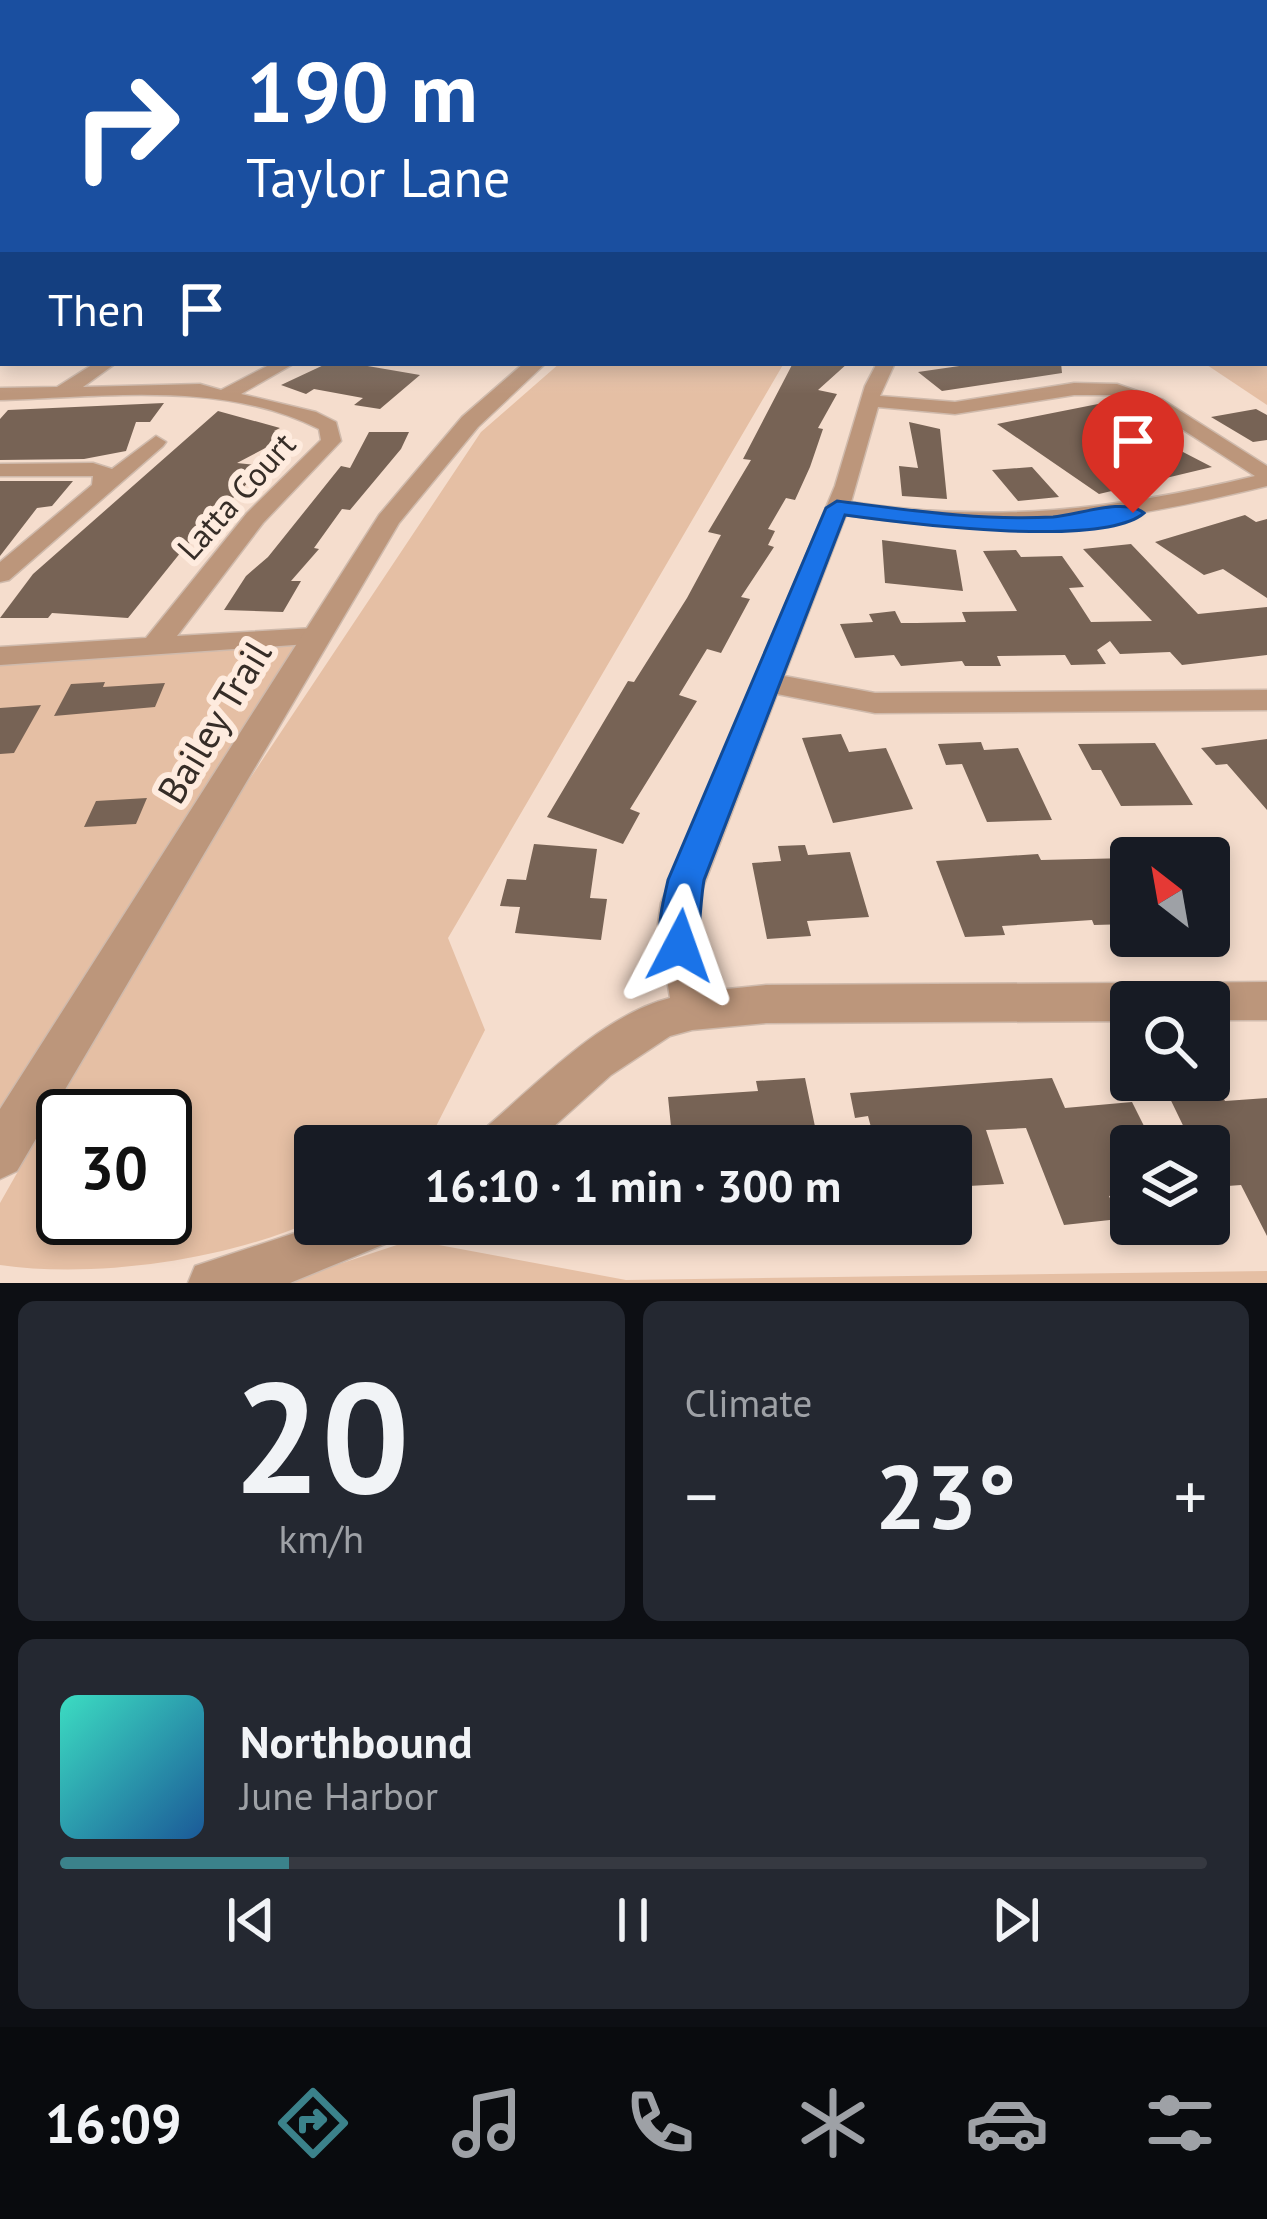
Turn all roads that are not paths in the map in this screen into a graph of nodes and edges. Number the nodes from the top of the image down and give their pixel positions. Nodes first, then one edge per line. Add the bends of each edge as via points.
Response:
1 (102, 366) edge
2 (280, 366) edge
3 (533, 366) edge
4 (885, 366) edge
5 (62, 392) junction
6 (0, 394) edge
7 (227, 394) junction
8 (870, 400) junction
9 (156, 442) dead end
10 (0, 470) edge
11 (1267, 477) edge
12 (103, 485) junction
13 (837, 508) junction
14 (1, 572) edge
15 (314, 638) junction
16 (154, 647) junction
17 (0, 656) edge
18 (766, 682) junction
19 (1267, 700) edge
20 (1230, 1001) edge
21 (1267, 1001) edge
22 (1110, 1002) edge
23 (692, 1011) junction
24 (523, 1125) edge
25 (0, 1154) edge
26 (330, 1245) edge
27 (212, 1283) edge

1 - 5 street
2 - 7 street
3 - 15 street, Bailey Trail via 413,489
4 - 8 street
5 - 6 street, Latta Court
5 - 7 street, Latta Court
7 - 16 street, Latta Court via 320,420 331,441 255,518
8 - 11 street via 956,408 1117,390 1156,404
8 - 13 street
9 - 12 street
10 - 12 street via 93,469 104,473
11 - 13 street via 1133,513 1056,524 974,525
12 - 14 street
13 - 18 street
15 - 16 street
15 - 25 street, Bailey Trail
16 - 17 street
18 - 19 street via 875,703
18 - 23 street via 679,903
20 - 21 street
22 - 23 street
23 - 24 street via 661,1019 596,1060
26 - 27 street

